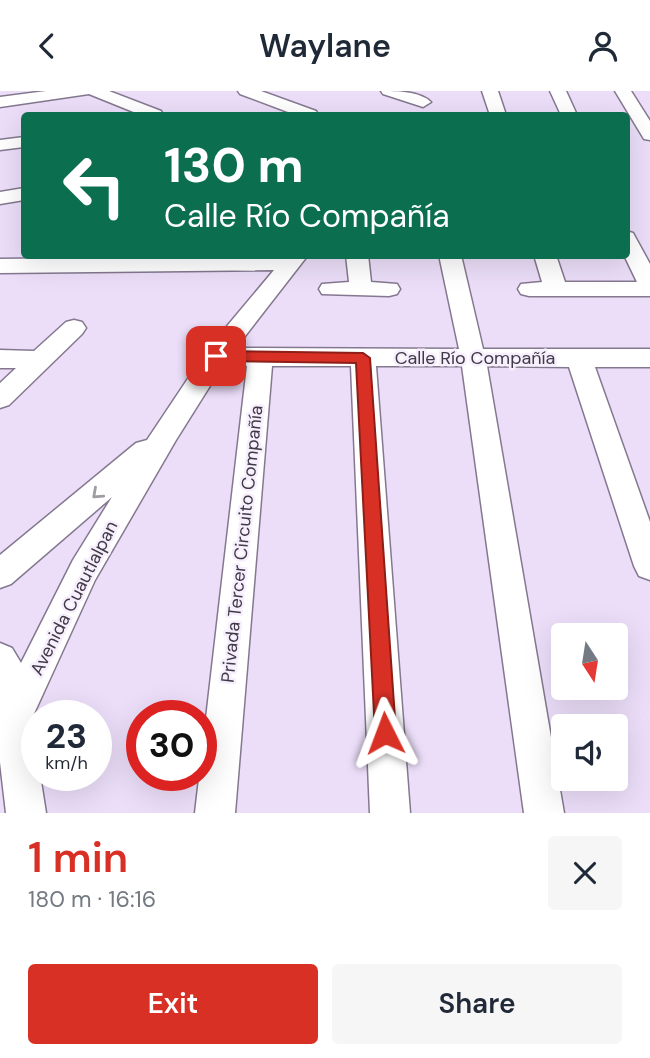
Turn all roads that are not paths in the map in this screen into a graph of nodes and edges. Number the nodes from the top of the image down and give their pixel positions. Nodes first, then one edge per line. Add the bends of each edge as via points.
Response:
1 (246, 91) edge
2 (389, 91) edge
3 (490, 91) edge
4 (558, 91) edge
5 (623, 91) edge
6 (85, 94) edge
7 (0, 102) edge
8 (421, 107) edge
9 (145, 112) edge
10 (302, 112) edge
11 (497, 112) edge
12 (568, 112) edge
13 (650, 135) edge
14 (21, 142) edge
15 (0, 145) edge
16 (21, 194) edge
17 (0, 198) edge
18 (630, 246) edge
19 (295, 259) edge
20 (357, 259) edge
21 (451, 259) edge
22 (546, 259) edge
23 (120, 260) edge
24 (0, 266) edge
25 (650, 288) edge
26 (330, 289) dead end
27 (361, 289) junction
28 (389, 289) dead end
29 (529, 289) dead end
30 (556, 289) junction
31 (74, 328) dead end
32 (216, 356) junction
33 (260, 358) junction
34 (363, 358) junction
35 (473, 358) junction
36 (579, 358) junction
37 (650, 358) edge
38 (0, 359) edge
39 (39, 360) junction
40 (0, 398) edge
41 (166, 433) junction
42 (650, 566) edge
43 (0, 574) edge
44 (0, 660) edge
45 (6, 734) edge
46 (26, 813) edge
47 (215, 813) edge
48 (390, 813) edge
49 (544, 813) edge

1 - 10 street
2 - 8 street
3 - 11 street
4 - 12 street
5 - 13 street
6 - 7 street
6 - 9 street
14 - 15 street
16 - 17 street
18 - 25 street
19 - 23 street
19 - 32 street, Avenida Cuautlalpan
20 - 27 street
21 - 35 street
22 - 30 street
23 - 24 street
25 - 30 street
26 - 27 street
27 - 28 street
29 - 30 street
31 - 39 street
32 - 33 street, Calle Río Compañía
32 - 41 street, Avenida Cuautlalpan
33 - 34 street, Calle Río Compañía
33 - 47 street, Privada Tercer Circuito Compañía
34 - 35 street, Calle Río Compañía
34 - 48 street
35 - 36 street, Calle Río Compañía
35 - 49 street
36 - 37 street, Calle Río Compañía
36 - 42 street
38 - 39 street
39 - 40 street
41 -> 43 street, Avenida Cuautlalpan
41 - 45 street, Avenida Cuautlalpan via 84,570
44 - 45 street via 12,682
45 - 46 street

